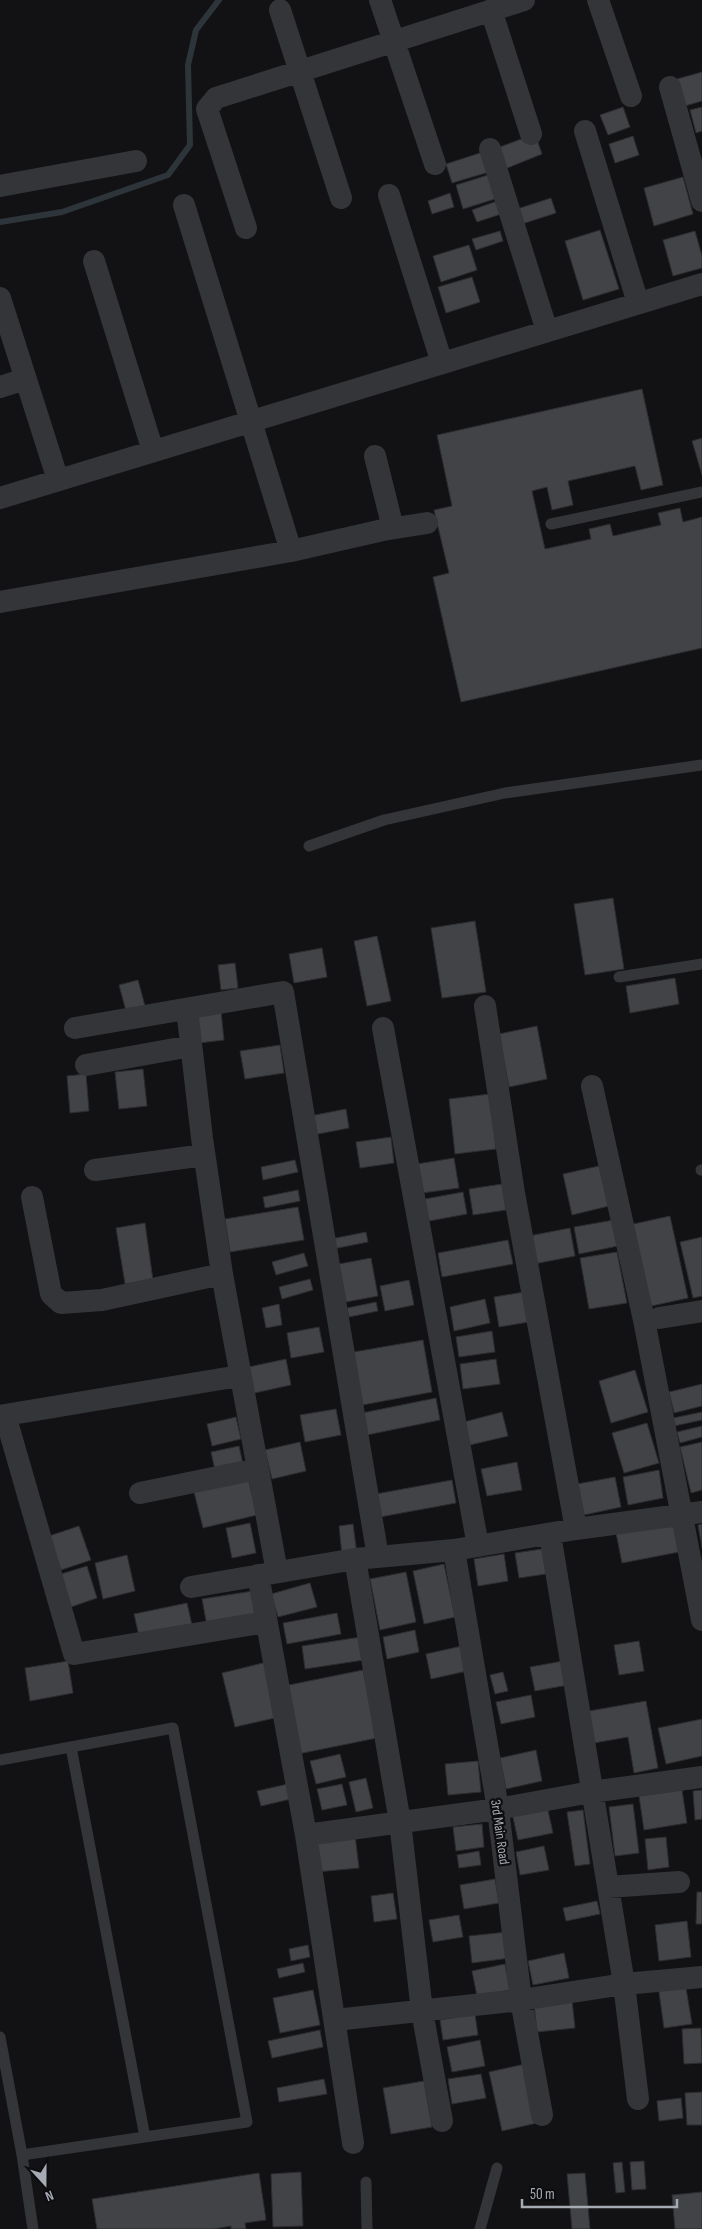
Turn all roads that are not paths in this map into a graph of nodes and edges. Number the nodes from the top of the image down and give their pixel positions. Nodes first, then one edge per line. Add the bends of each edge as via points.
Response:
1 (380, 0) edge
2 (524, 0) edge
3 (598, 0) edge
4 (280, 10) dead end
5 (491, 10) junction
6 (393, 40) junction
7 (301, 71) junction
8 (670, 87) dead end
9 (631, 96) dead end
10 (585, 131) dead end
11 (531, 134) dead end
12 (490, 149) dead end
13 (136, 161) dead end
14 (435, 164) dead end
15 (0, 186) edge
16 (389, 195) dead end
17 (341, 198) dead end
18 (702, 201) edge
19 (184, 205) dead end
20 (246, 228) dead end
21 (94, 262) dead end
22 (702, 284) edge
23 (0, 298) edge
24 (638, 303) junction
25 (546, 332) junction
26 (442, 363) junction
27 (26, 379) junction
28 (0, 388) edge
29 (252, 421) junction
30 (153, 451) junction
31 (375, 456) dead end
32 (58, 480) junction
33 (702, 492) edge
34 (0, 498) edge
35 (427, 523) dead end
36 (551, 524) dead end
37 (393, 528) junction
38 (291, 552) junction
39 (0, 602) edge
40 (702, 765) edge
41 (309, 846) dead end
42 (702, 964) edge
43 (619, 977) dead end
44 (485, 1006) dead end
45 (187, 1009) junction
46 (75, 1028) dead end
47 (383, 1028) dead end
48 (191, 1046) junction
49 (86, 1065) dead end
50 (592, 1086) dead end
51 (204, 1155) junction
52 (95, 1170) dead end
53 (32, 1196) dead end
54 (222, 1274) junction
55 (702, 1311) edge
56 (659, 1318) dead end
57 (239, 1376) junction
58 (3, 1416) edge
59 (257, 1469) junction
60 (140, 1492) dead end
61 (692, 1513) edge
62 (576, 1529) junction
63 (550, 1534) junction
64 (478, 1546) junction
65 (454, 1550) junction
66 (378, 1557) junction
67 (355, 1559) junction
68 (268, 1573) junction
69 (190, 1587) dead end
70 (702, 1620) edge
71 (266, 1622) junction
72 (71, 1747) junction
73 (0, 1760) edge
74 (702, 1777) edge
75 (591, 1792) junction
76 (498, 1809) junction
77 (400, 1822) junction
78 (306, 1835) junction
79 (679, 1882) dead end
80 (608, 1887) junction
81 (702, 1977) edge
82 (624, 1984) junction
83 (521, 2000) junction
84 (422, 2011) junction
85 (335, 2020) junction
86 (1, 2044) edge
87 (638, 2099) dead end
88 (542, 2115) dead end
89 (442, 2121) dead end
90 (145, 2137) junction
91 (353, 2143) dead end
92 (22, 2154) junction
93 (497, 2168) dead end
94 (366, 2182) dead end
95 (33, 2229) edge
96 (367, 2229) edge
97 (480, 2229) edge

1 - 6 street
2 - 5 street
3 - 9 street
4 - 7 street
5 - 6 street
5 - 11 street
6 - 7 street
6 - 14 street
7 - 17 street
7 - 20 street via 216,98 207,110
8 - 18 street
10 - 24 street
12 - 25 street
13 - 15 street
16 - 26 street
19 - 29 street
21 - 30 street
22 - 24 street
23 - 27 street
24 - 25 street
25 - 26 street
26 - 29 street
27 - 28 street
27 - 32 street
29 - 30 street
29 - 38 street
30 - 32 street
31 - 37 street
32 - 34 street
33 - 36 lane
35 - 37 street
37 - 38 street
38 - 39 street
40 - 41 lane via 505,793 384,820
42 - 43 lane
44 - 62 street via 514,1193
45 - 46 street
45 - 48 street
45 - 66 street via 283,992
47 - 64 street
48 - 49 street
48 - 51 street
50 - 61 street via 644,1320
51 - 52 street
51 - 54 street
53 - 54 street via 51,1294 61,1303 102,1300
54 - 57 street
55 - 56 street
57 - 58 street
57 - 59 street
58 - 71 street via 74,1654
59 - 60 street
59 - 68 street
61 - 62 street
61 - 70 street
62 - 63 street
63 - 64 street
63 - 75 street
64 - 65 street
65 - 66 street
65 - 76 street, 3rd Main Road
66 - 67 street
67 - 68 street
67 - 77 street
68 - 69 street
68 - 71 street
71 - 78 street
72 - 73 lane
72 - 90 lane
72 - 90 lane via 173,1728 175,1738 247,2122
74 - 75 street
75 - 76 street
75 - 80 street
76 - 77 street
76 - 83 street, 3rd Main Road
77 - 78 street
77 - 84 street
78 - 85 street
79 - 80 street
80 - 82 street
81 - 82 street
82 - 83 street
82 - 87 street
83 - 84 street
83 - 88 street, 3rd Main Road
84 - 85 street
84 - 89 street
85 - 91 street
86 - 92 lane
90 - 92 lane
92 - 95 lane
93 - 97 lane
94 - 96 lane

